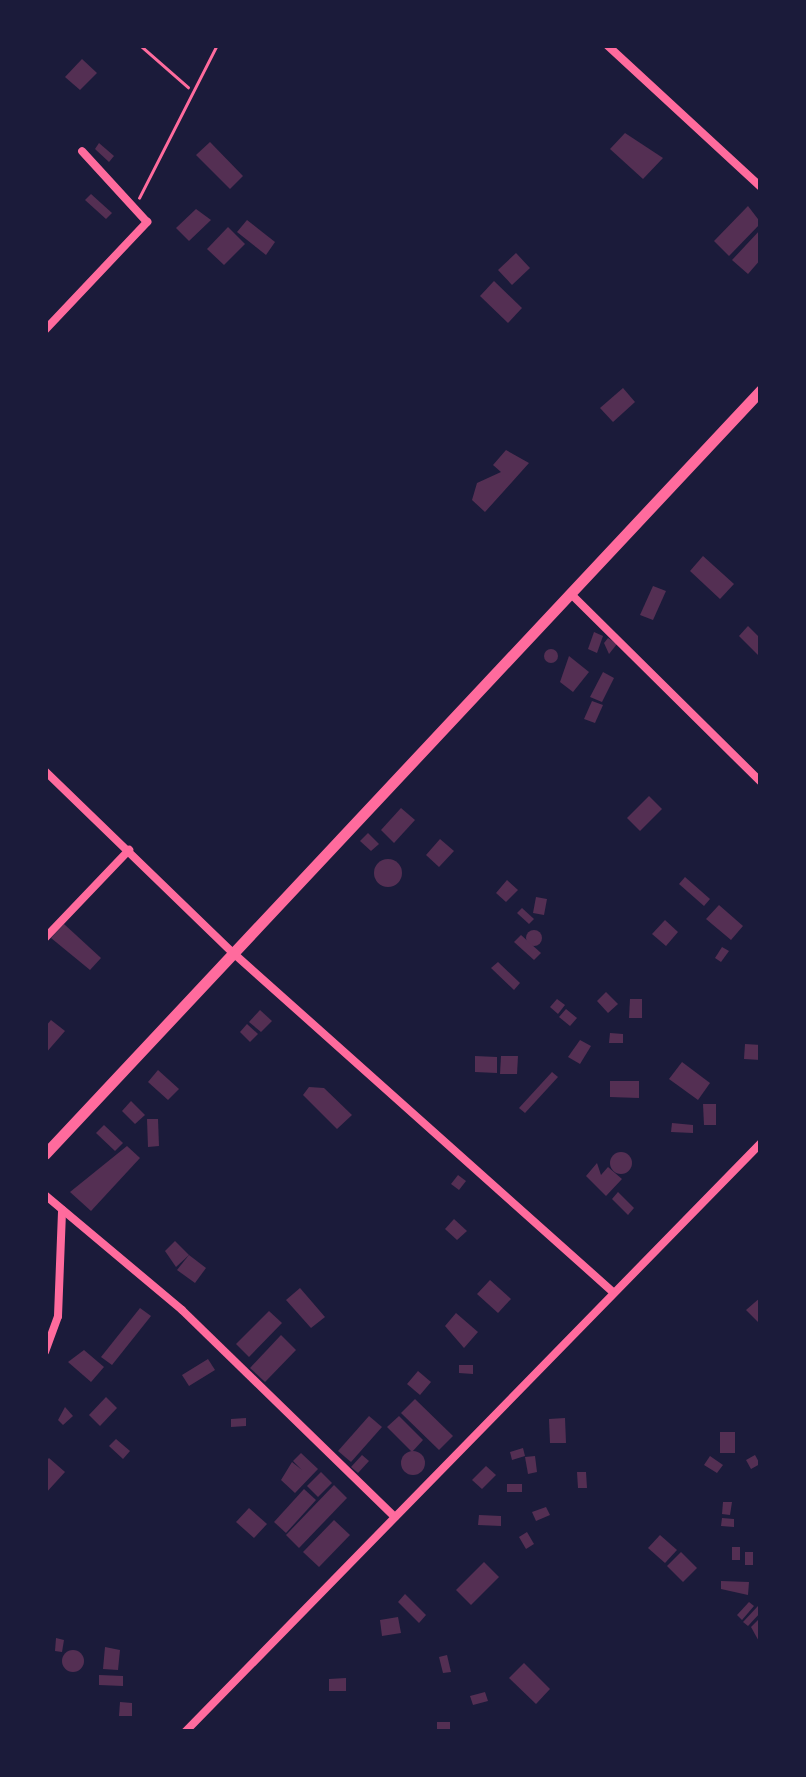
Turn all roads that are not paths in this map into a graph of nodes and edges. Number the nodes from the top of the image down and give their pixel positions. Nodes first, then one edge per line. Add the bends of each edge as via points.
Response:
1 (607, 45) edge
2 (82, 151) dead end
3 (761, 187) edge
4 (45, 330) edge
5 (761, 390) edge
6 (574, 596) junction
7 (45, 771) edge
8 (761, 782) edge
9 (129, 850) junction
10 (45, 938) edge
11 (231, 951) junction
12 (761, 1143) edge
13 (45, 1154) edge
14 (45, 1196) edge
15 (62, 1210) junction
16 (614, 1293) junction
17 (45, 1352) edge
18 (395, 1516) junction
19 (185, 1732) edge

1 - 3 street
2 - 4 street via 137,204 145,228
5 - 6 main road
6 - 8 street
6 - 11 main road
7 - 9 street
9 - 10 street
9 - 11 street
11 - 13 main road
11 - 16 street
12 - 16 street
14 - 15 street
15 - 17 street via 58,1316
15 - 18 street via 182,1310
16 - 18 street
18 - 19 street

